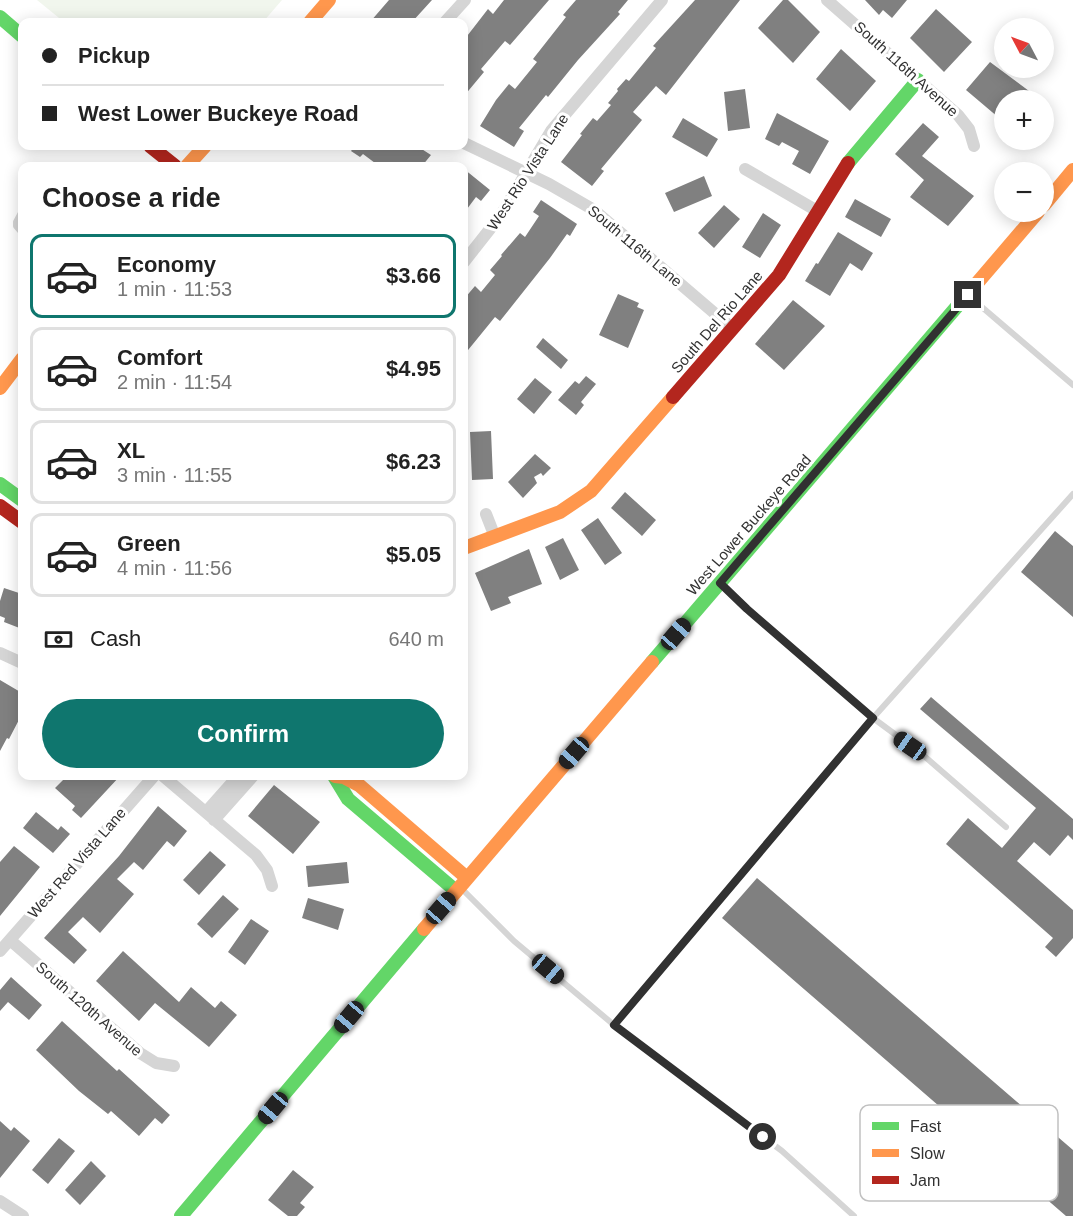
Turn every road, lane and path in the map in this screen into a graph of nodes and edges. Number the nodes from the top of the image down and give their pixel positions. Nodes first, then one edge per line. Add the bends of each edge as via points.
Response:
1 (329, 0) edge
2 (465, 0) edge
3 (662, 0) edge
4 (827, 0) edge
5 (0, 16) edge
6 (314, 18) edge
7 (449, 18) edge
8 (18, 32) edge
9 (918, 80) junction
10 (468, 145) edge
11 (974, 146) dead end
12 (155, 150) edge
13 (201, 150) edge
14 (170, 162) edge
15 (191, 162) edge
16 (745, 169) dead end
17 (1073, 170) edge
18 (526, 173) junction
19 (1054, 193) edge
20 (819, 212) junction
21 (1030, 222) edge
22 (468, 257) edge
23 (968, 295) junction
24 (733, 329) junction
25 (18, 364) edge
26 (1073, 385) edge
27 (0, 388) edge
28 (0, 484) edge
29 (1073, 494) edge
30 (18, 497) edge
31 (0, 506) edge
32 (486, 513) dead end
33 (18, 519) edge
34 (495, 537) junction
35 (468, 547) edge
36 (720, 583) junction
37 (0, 653) edge
38 (18, 661) edge
39 (873, 718) junction
40 (150, 780) edge
41 (168, 780) edge
42 (235, 780) edge
43 (249, 780) edge
44 (336, 780) edge
45 (210, 816) junction
46 (1006, 827) dead end
47 (461, 885) junction
48 (272, 886) dead end
49 (10, 940) junction
50 (0, 951) edge
51 (614, 1025) junction
52 (174, 1066) dead end
53 (0, 1201) edge
54 (23, 1216) edge
55 (182, 1216) edge
56 (854, 1216) edge

1 - 6 main road
2 - 7 street
3 - 18 street, West Rio Vista Lane via 559,121
4 - 9 street, South 116th Avenue
5 - 8 main road
9 - 11 street, South 116th Avenue via 964,122
9 - 20 main road, South Del Rio Lane via 851,159
10 - 18 street, South 116th Lane
12 - 14 main road
13 - 15 main road
16 - 20 street
17 - 19 main road
18 - 22 street, West Rio Vista Lane via 501,215
18 - 24 street, South 116th Lane via 594,210
20 - 24 main road, South Del Rio Lane via 784,268
21 - 23 main road, West Lower Buckeye Road
23 - 26 lane
23 - 36 main road, West Lower Buckeye Road
24 - 34 main road, South Del Rio Lane via 591,491 560,512
25 - 27 main road
28 - 30 main road
29 - 39 lane
31 - 33 main road
32 - 34 street
34 - 35 main road, South Del Rio Lane
36 - 39 lane
36 - 47 main road, West Lower Buckeye Road
37 - 38 street
39 - 46 lane
39 - 51 lane
40 - 49 street, West Red Vista Lane
41 - 45 street
42 - 45 street
43 - 45 street
44 - 47 main road via 348,799
45 - 48 street via 262,862
47 - 51 lane via 514,941
47 - 55 main road, West Lower Buckeye Road
49 - 50 street, West Red Vista Lane
49 - 52 street, South 120th Avenue via 140,1053 156,1063
51 - 56 lane via 782,1151
53 - 54 street

